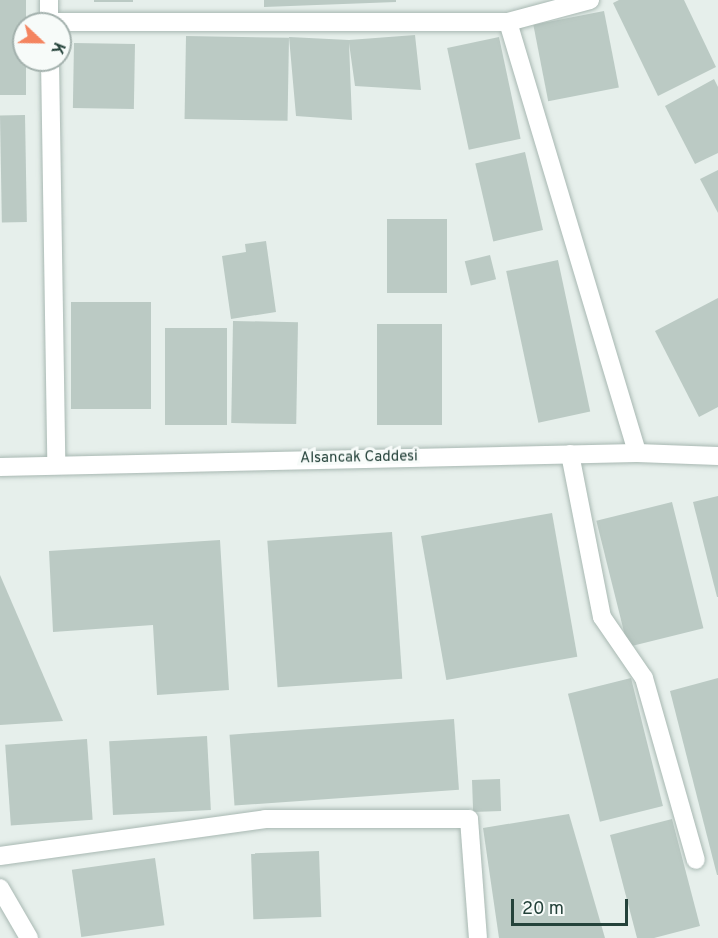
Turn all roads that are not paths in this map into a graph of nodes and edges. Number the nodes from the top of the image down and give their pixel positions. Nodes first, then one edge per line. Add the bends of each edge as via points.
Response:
1 (590, 0) edge
2 (508, 22) junction
3 (72, 23) edge
4 (50, 72) edge
5 (637, 453) junction
6 (570, 454) junction
7 (718, 456) edge
8 (56, 463) junction
9 (0, 467) edge
10 (0, 856) edge
11 (696, 861) dead end
12 (0, 888) edge
13 (29, 938) edge
14 (478, 938) edge

1 - 2 street
2 - 3 street
2 - 5 street
4 - 8 street
5 - 6 street, Alsancak Caddesi
5 - 7 street, Alsancak Caddesi
6 - 8 street, Alsancak Caddesi
6 - 11 street via 602,617 644,678
8 - 9 street, Alsancak Caddesi
10 - 14 street via 266,819 470,819
12 - 13 street

